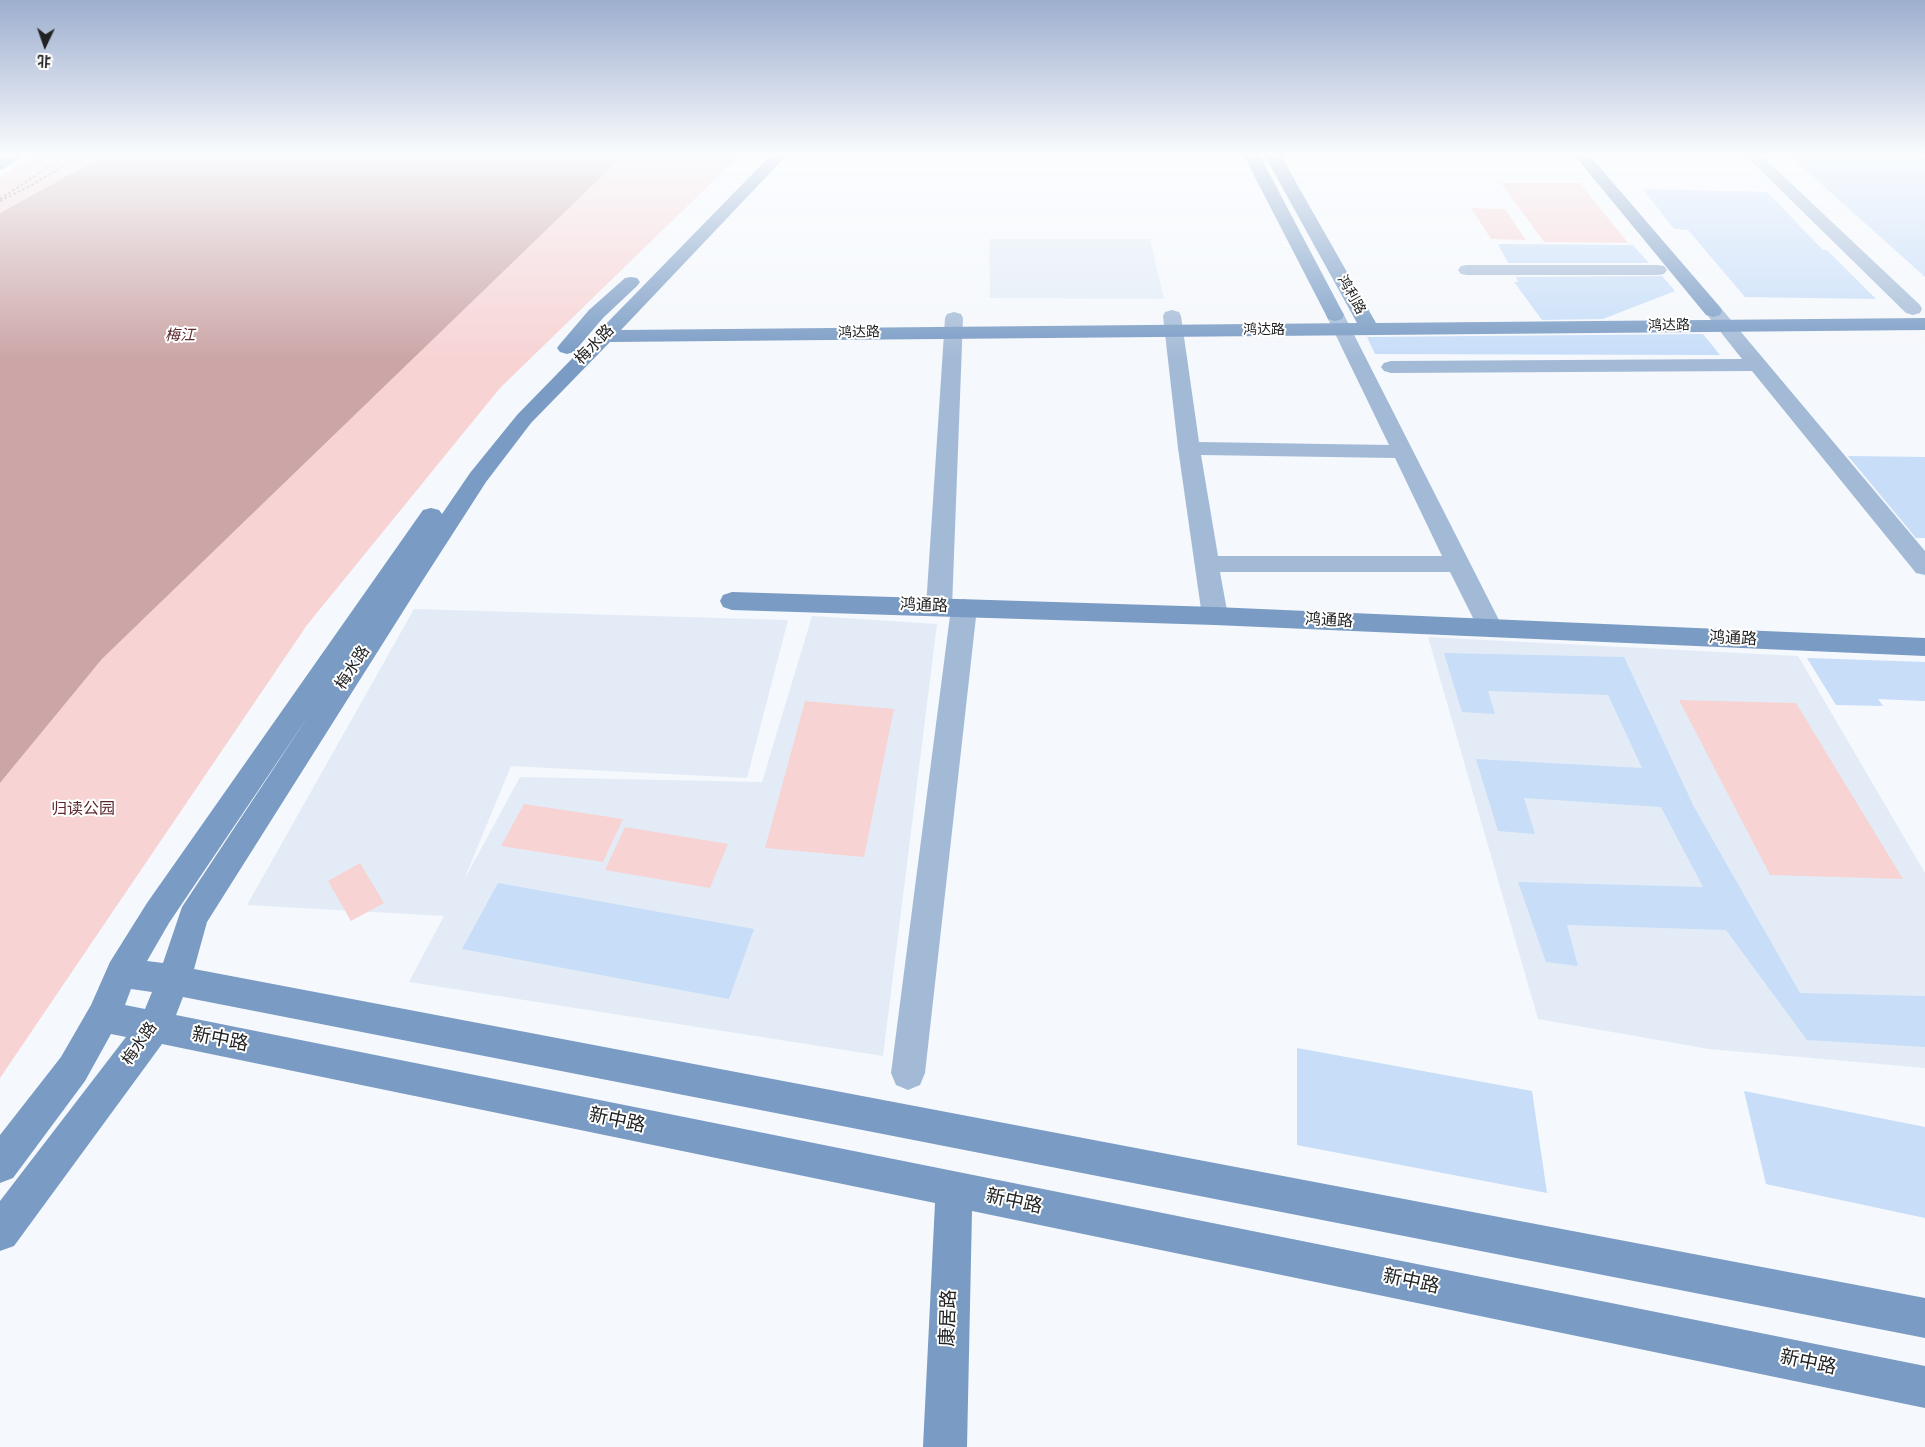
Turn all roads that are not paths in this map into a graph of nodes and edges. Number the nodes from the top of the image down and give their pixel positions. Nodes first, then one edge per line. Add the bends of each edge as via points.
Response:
1 (693, 224) edge
2 (713, 224) edge
3 (1287, 224) edge
4 (1311, 224) edge
5 (1639, 224) edge
6 (1825, 224) edge
7 (1468, 270) dead end
8 (1658, 270) dead end
9 (1921, 314) edge
10 (1719, 318) junction
11 (1339, 322) junction
12 (1366, 322) junction
13 (1172, 323) junction
14 (954, 325) junction
15 (610, 328) junction
16 (1758, 365) junction
17 (1391, 367) dead end
18 (1188, 448) junction
19 (1403, 452) junction
20 (1207, 564) junction
21 (1458, 564) junction
22 (1925, 567) edge
23 (732, 601) dead end
24 (952, 607) junction
25 (1214, 616) junction
26 (1490, 628) junction
27 (1925, 647) edge
28 (122, 973) junction
29 (174, 980) junction
30 (103, 1016) junction
31 (154, 1027) junction
32 (908, 1073) dead end
33 (0, 1165) edge
34 (954, 1189) junction
35 (0, 1232) edge
36 (1925, 1318) edge
37 (1925, 1387) edge
38 (944, 1447) edge

1 - 28 main road, 梅水路 via 596,314 514,405 471,460 164,905
2 - 15 main road, 梅水路
3 - 11 main road, 鸿利路
4 - 12 main road, 鸿利路
5 - 10 main road
6 - 9 street
7 - 8 street
9 - 10 main road, 鸿达路
10 - 12 main road, 鸿达路
10 - 16 street
11 - 12 main road, 鸿达路
11 - 13 main road, 鸿达路
11 - 19 street
13 - 14 main road, 鸿达路
13 - 18 street
14 - 15 main road, 鸿达路
14 - 24 street
15 - 29 main road, 梅水路 via 524,419 478,478 193,917
16 - 17 street
16 - 22 street
18 - 19 street
18 - 20 street
19 - 21 street
20 - 21 street
20 - 25 street
21 - 26 street
23 - 24 main road, 鸿通路
24 - 25 main road, 鸿通路
24 - 32 street
25 - 26 main road, 鸿通路
26 - 27 main road, 鸿通路
28 - 29 main road
28 - 30 main road, 梅水路
29 - 31 main road, 梅水路
29 - 36 main road
30 - 31 main road, 新中路
30 - 33 main road, 梅水路 via 72,1069
31 - 34 main road, 新中路
31 - 35 main road, 梅水路
34 - 37 main road, 新中路
34 - 38 main road, 康居路

